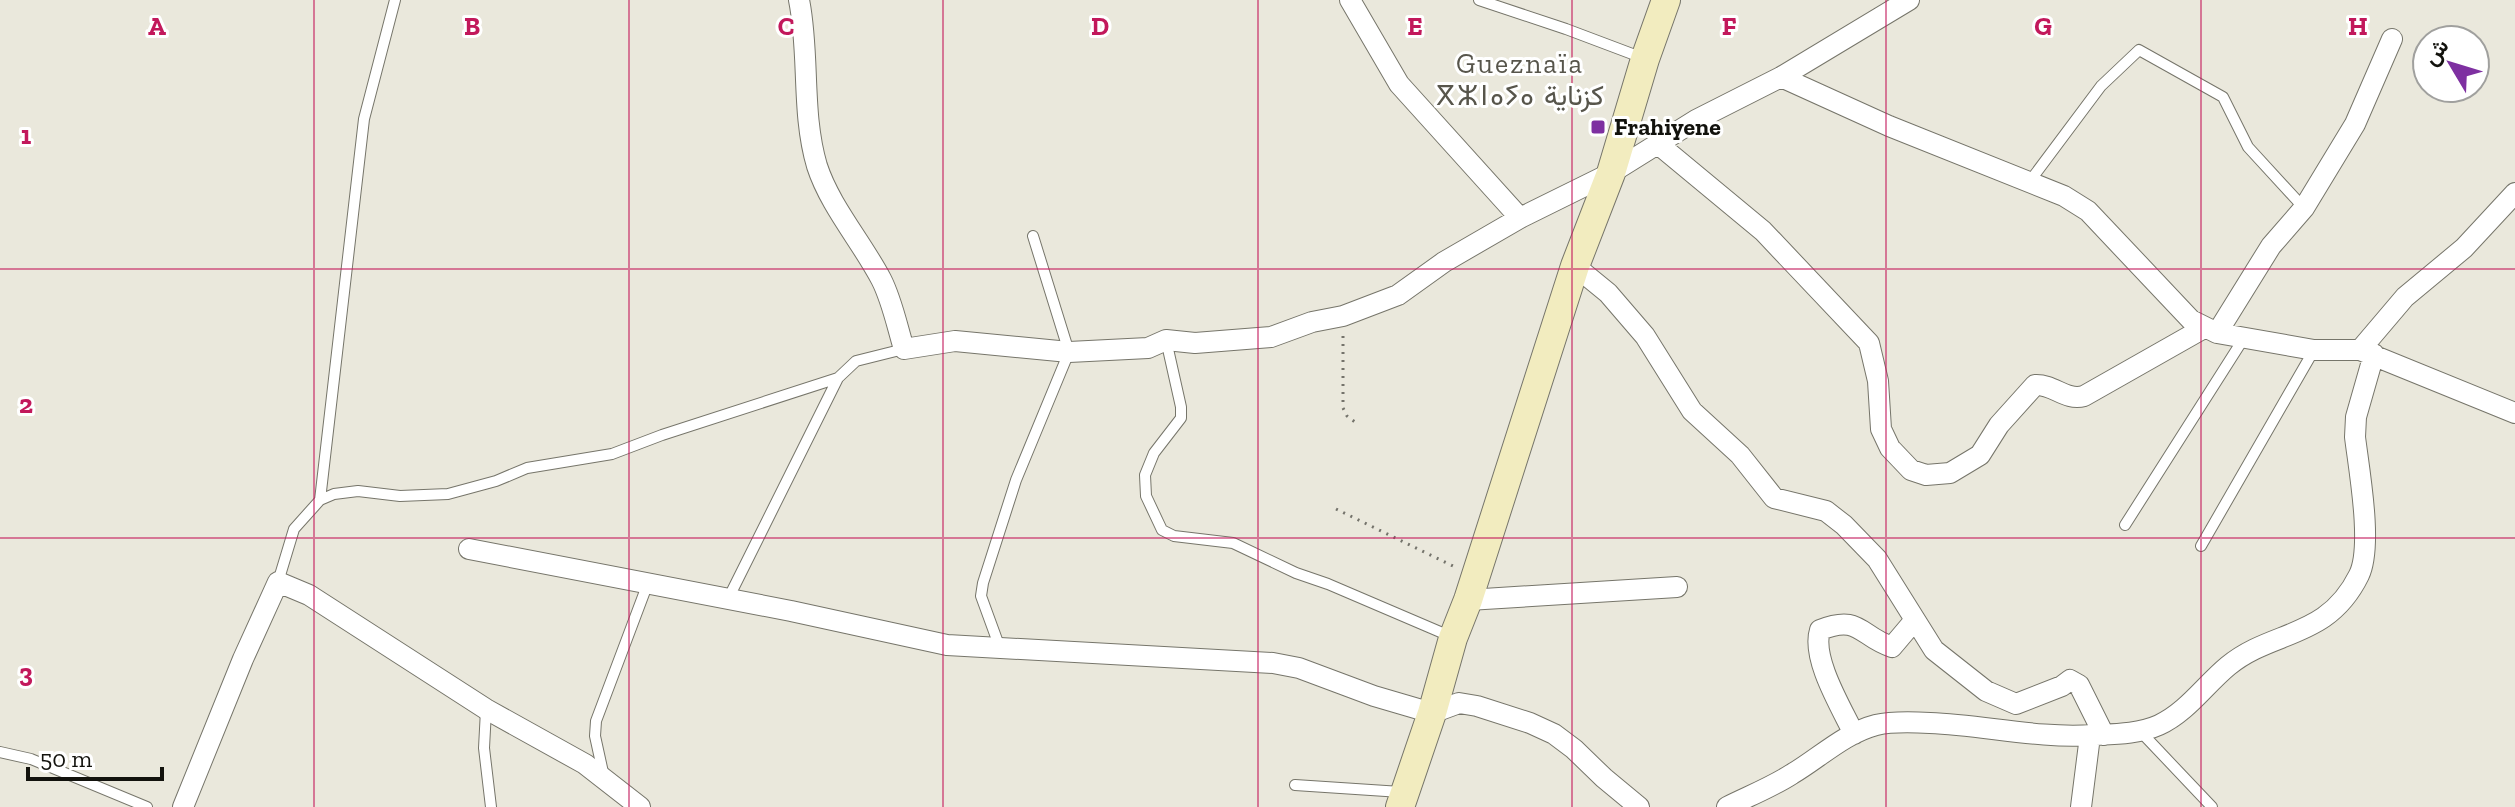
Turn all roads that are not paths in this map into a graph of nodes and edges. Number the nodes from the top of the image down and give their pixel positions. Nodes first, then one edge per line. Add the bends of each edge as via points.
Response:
1 (395, 0) edge
2 (799, 0) edge
3 (1350, 0) edge
4 (1479, 0) edge
5 (1666, 0) edge
6 (1909, 0) edge
7 (2392, 39) dead end
8 (1645, 59) junction
9 (1781, 77) junction
10 (1658, 144) junction
11 (1611, 173) junction
12 (2030, 181) junction
13 (2515, 193) edge
14 (2304, 208) junction
15 (1520, 218) junction
16 (1033, 236) dead end
17 (1575, 266) junction
18 (2211, 331) junction
19 (2244, 337) junction
20 (1166, 340) junction
21 (904, 349) junction
22 (2314, 350) junction
23 (1069, 352) junction
24 (2367, 352) junction
25 (838, 378) junction
26 (2515, 413) edge
27 (320, 500) junction
28 (2125, 525) dead end
29 (2201, 546) dead end
30 (469, 549) dead end
31 (278, 582) junction
32 (648, 583) junction
33 (1677, 587) dead end
34 (1472, 589) junction
35 (728, 599) junction
36 (1914, 621) junction
37 (1453, 638) junction
38 (1000, 648) junction
39 (486, 709) junction
40 (1432, 713) junction
41 (2140, 731) junction
42 (1854, 734) junction
43 (2097, 735) junction
44 (0, 752) edge
45 (605, 779) junction
46 (1295, 785) dead end
47 (1403, 800) edge
48 (147, 807) edge
49 (183, 807) edge
50 (491, 807) edge
51 (640, 807) edge
52 (1639, 807) edge
53 (1727, 807) edge
54 (2081, 807) edge
55 (2212, 807) edge

1 - 27 lane via 364,119
2 - 21 street via 817,166 883,282
3 - 15 street via 1399,84
4 - 8 lane
5 - 8 street
6 - 9 street
7 - 14 street via 2355,124
8 - 11 street
9 - 10 street
9 - 12 street
10 - 11 street
10 - 18 street via 1763,231 1869,343 1881,429 1911,470 1950,473 1980,455 2035,385 2070,398 2084,396
11 - 15 street
11 - 17 street
12 - 14 lane via 2101,86 2139,50 2223,97 2248,147
12 - 18 street via 2088,211 2191,320
13 - 24 street via 2464,248 2405,297
14 - 18 street
15 - 20 street via 1398,295 1343,316 1271,337
16 - 23 lane
17 - 34 street
17 - 36 street via 1608,293 1645,336 1692,411 1740,455 1774,498 1826,511 1844,525 1877,559
18 - 19 street
19 - 22 street
19 - 28 lane
20 - 23 street via 1148,348
20 - 37 lane via 1181,418 1154,453 1144,486 1162,530 1233,543
21 - 23 street via 955,341
21 - 25 lane via 856,361
22 - 24 street
22 - 29 lane
23 - 38 lane via 1016,480 983,583 981,596
24 - 26 street
24 - 41 street via 2355,437 2366,554 2360,574 2312,627 2241,658 2181,711
25 - 27 lane via 612,454 527,468 448,494 358,491
25 - 35 lane
27 - 31 lane via 294,529
30 - 32 street
31 - 39 street via 332,609
31 - 49 street
32 - 35 street
32 - 45 lane via 596,721
33 - 34 street
34 - 37 street
35 - 38 street via 947,645
36 - 42 street via 1892,647 1847,623 1820,630 1816,641 1821,661
36 - 43 street via 1934,650 1986,691 2016,704 2070,680 2079,685
37 - 40 street
38 - 40 street via 1273,663
39 - 45 street
39 - 50 lane
40 - 47 street
40 - 52 street via 1459,703 1530,723 1574,749
41 - 43 street
41 - 55 lane
42 - 43 street via 1908,722
42 - 53 street via 1789,776
43 - 54 street
44 - 48 lane via 31,759
45 - 51 street
46 - 47 lane

